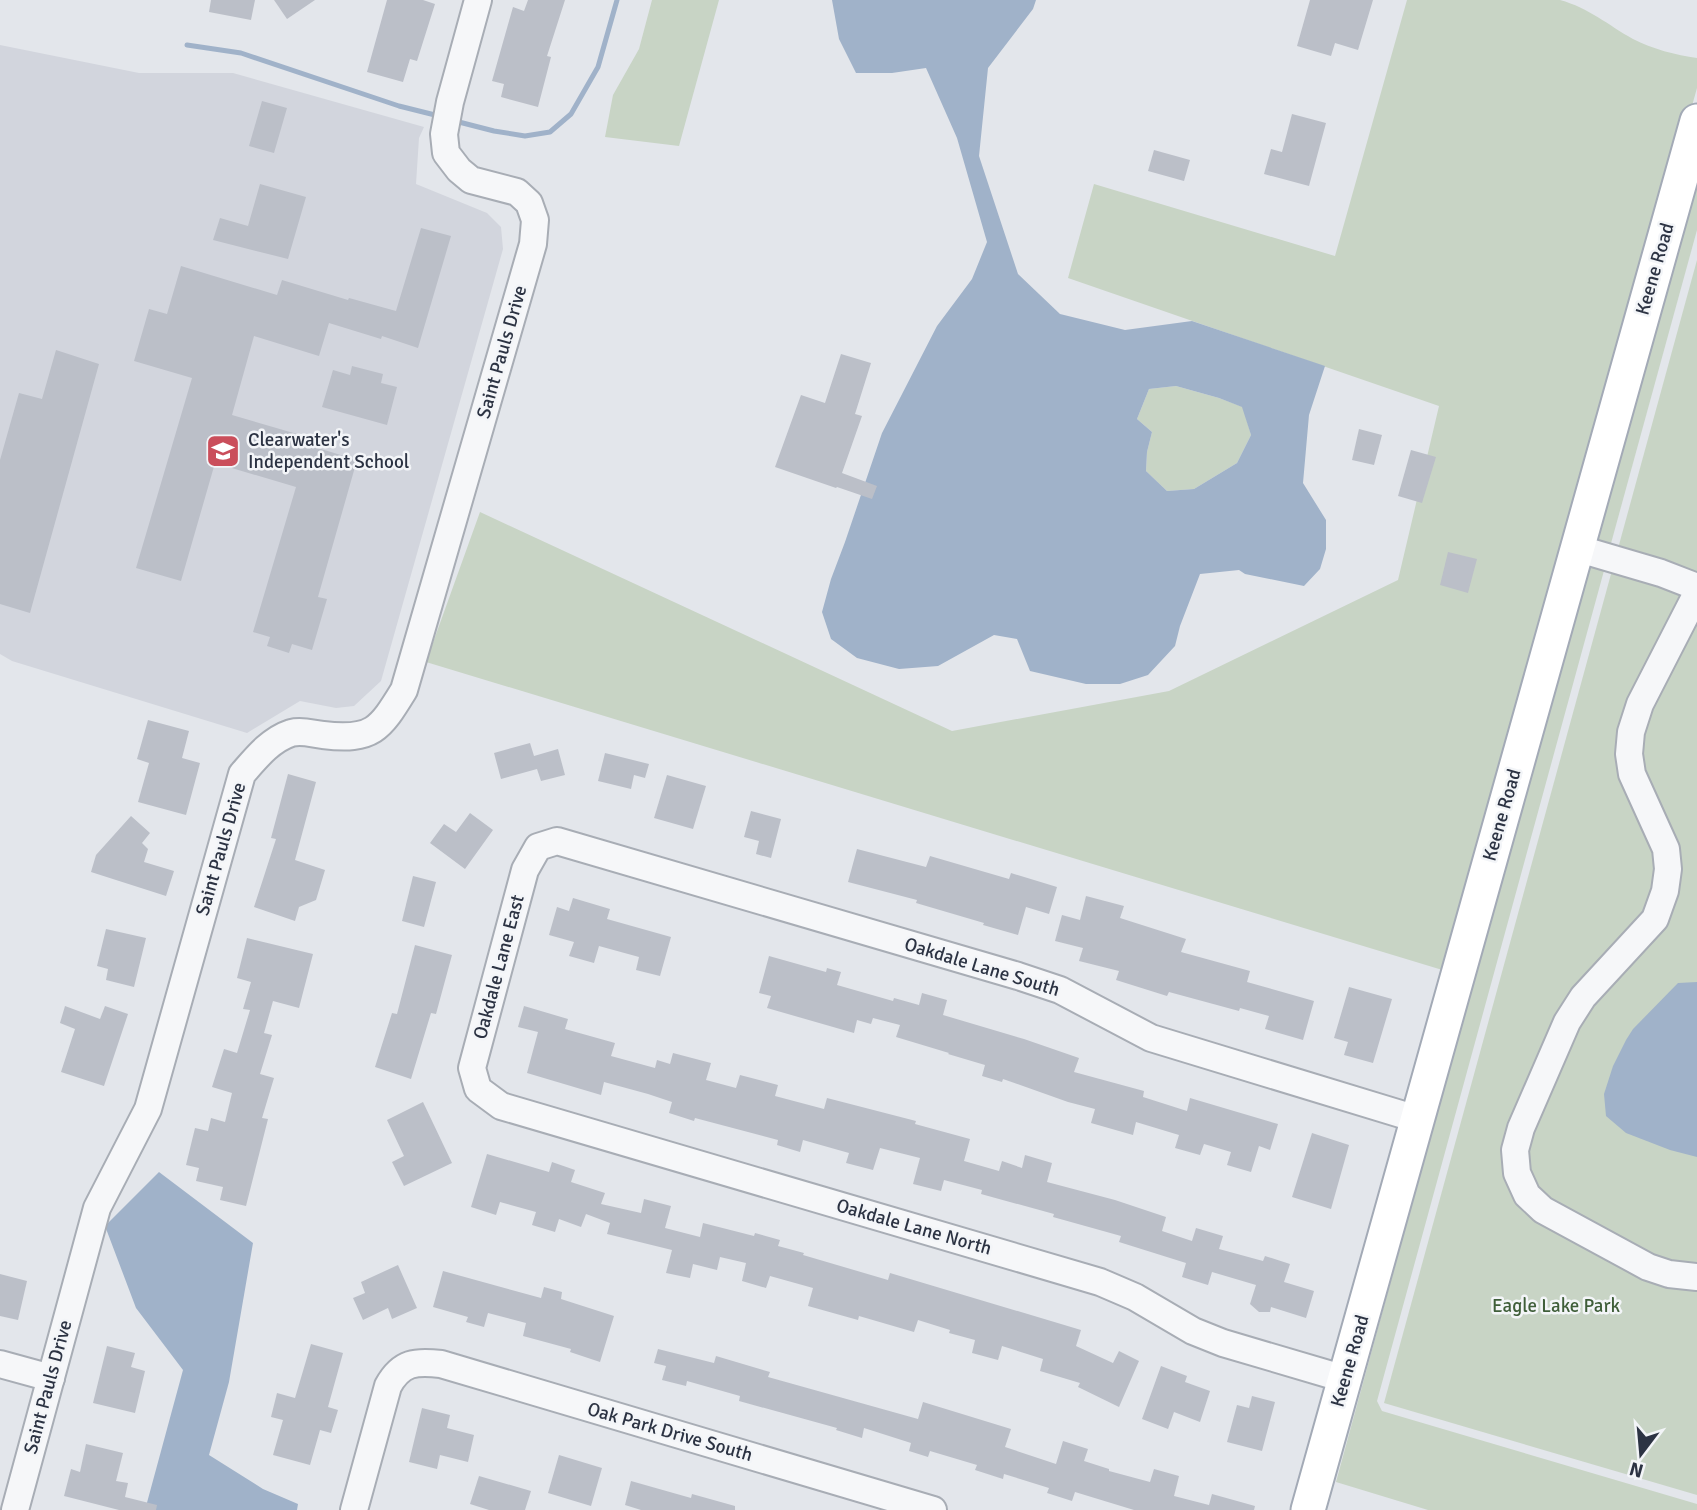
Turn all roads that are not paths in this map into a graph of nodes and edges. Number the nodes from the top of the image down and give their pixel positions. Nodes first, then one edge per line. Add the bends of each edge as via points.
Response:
1 (478, 0) edge
2 (1697, 121) edge
3 (1576, 548) junction
4 (1697, 587) edge
5 (1697, 593) edge
6 (538, 847) joint
7 (478, 1089) joint
8 (1417, 1119) junction
9 (1697, 1277) edge
10 (0, 1364) edge
11 (51, 1378) junction
12 (1345, 1379) junction
13 (15, 1510) edge
14 (354, 1510) edge
15 (933, 1510) edge
16 (1308, 1510) edge

1 - 11 street, Saint Pauls Drive via 450,102 446,153 471,180 517,192 529,203 535,220 533,244 404,690 386,719 369,733 350,737 292,733 263,750 242,774 148,1110 97,1208
2 - 3 main road, Keene Road
3 - 4 street
3 - 8 main road, Keene Road
5 - 9 street via 1640,704 1631,732 1632,774 1666,849 1665,891 1655,919 1583,997 1567,1022 1515,1150 1517,1173 1527,1195 1543,1210 1648,1267
6 - 7 street, Oakdale Lane East via 525,870 472,1068
6 - 8 street, Oakdale Lane South via 557,841 1018,976 1060,990 1152,1038
7 - 12 street, Oakdale Lane North via 501,1106 1100,1282 1213,1339
8 - 12 main road, Keene Road
10 - 11 street
11 - 13 street, Saint Pauls Drive
12 - 16 main road, Keene Road
14 - 15 street, Oak Park Drive South via 388,1386 395,1373 423,1362

